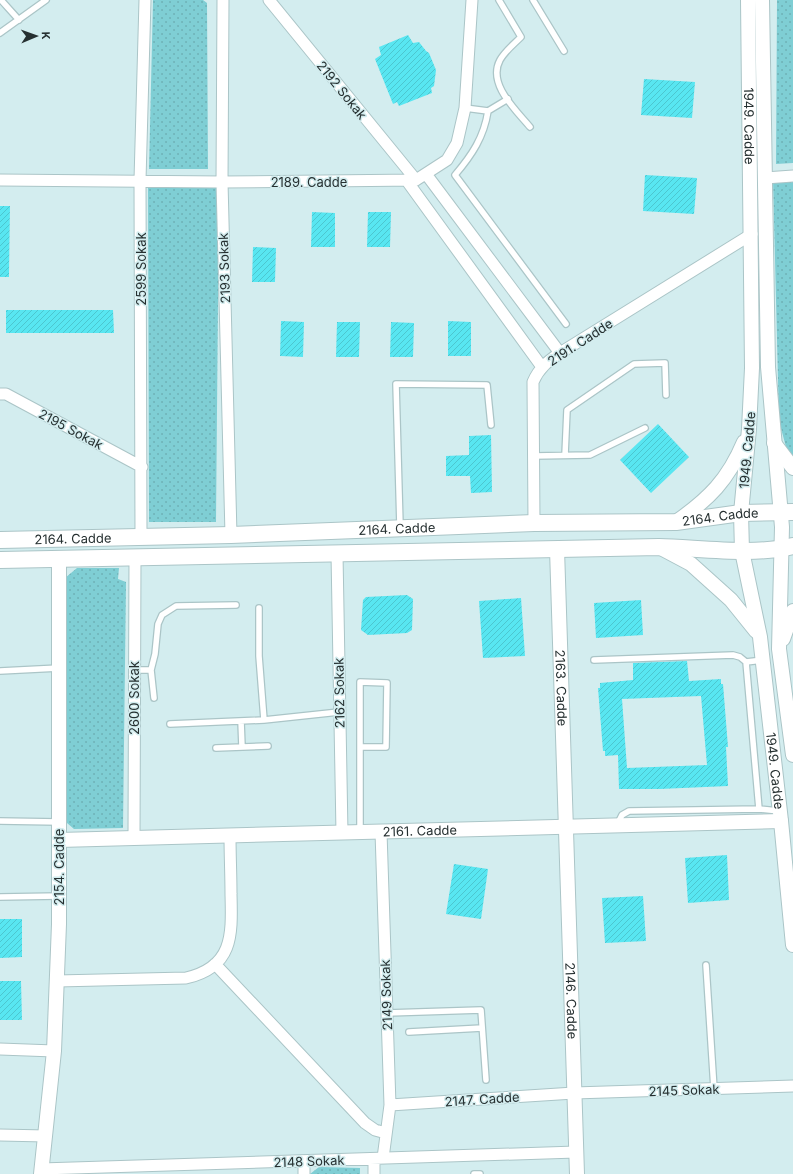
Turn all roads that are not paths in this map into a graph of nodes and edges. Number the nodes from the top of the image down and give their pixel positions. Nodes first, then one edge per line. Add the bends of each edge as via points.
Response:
1 (1, 0) edge
2 (33, 0) edge
3 (46, 0) edge
4 (145, 0) edge
5 (223, 0) edge
6 (270, 0) edge
7 (472, 0) edge
8 (499, 0) edge
9 (533, 0) edge
10 (748, 0) edge
11 (762, 0) edge
12 (38, 6) junction
13 (19, 20) junction
14 (0, 33) edge
15 (564, 51) dead end
16 (508, 99) junction
17 (465, 108) junction
18 (488, 111) junction
19 (530, 127) dead end
20 (426, 174) junction
21 (793, 176) edge
22 (765, 178) junction
23 (0, 180) edge
24 (140, 180) junction
25 (411, 181) junction
26 (222, 182) junction
27 (752, 234) junction
28 (566, 324) dead end
29 (560, 354) junction
30 (542, 367) junction
31 (0, 394) edge
32 (666, 395) dead end
33 (491, 425) dead end
34 (645, 428) dead end
35 (749, 429) junction
36 (774, 442) junction
37 (565, 455) junction
38 (534, 456) junction
39 (142, 467) junction
40 (793, 468) edge
41 (787, 512) edge
42 (740, 513) junction
43 (676, 522) junction
44 (534, 523) junction
45 (400, 528) junction
46 (231, 535) junction
47 (141, 537) junction
48 (0, 540) edge
49 (659, 547) junction
50 (788, 547) edge
51 (557, 549) junction
52 (742, 551) junction
53 (337, 554) junction
54 (135, 558) junction
55 (59, 559) junction
56 (0, 560) edge
57 (236, 605) dead end
58 (259, 608) dead end
59 (793, 611) edge
60 (760, 637) junction
61 (779, 649) junction
62 (594, 660) dead end
63 (762, 660) junction
64 (746, 662) junction
65 (59, 668) junction
66 (135, 670) junction
67 (151, 670) junction
68 (0, 671) edge
69 (154, 698) dead end
70 (339, 712) junction
71 (264, 720) junction
72 (241, 721) junction
73 (170, 724) dead end
74 (268, 746) dead end
75 (242, 747) junction
76 (360, 747) junction
77 (216, 748) dead end
78 (793, 755) edge
79 (760, 809) junction
80 (781, 816) junction
81 (0, 821) edge
82 (59, 822) junction
83 (617, 825) junction
84 (566, 827) junction
85 (360, 832) junction
86 (380, 832) junction
87 (342, 833) junction
88 (230, 836) junction
89 (134, 838) junction
90 (59, 840) junction
91 (59, 896) junction
92 (0, 897) edge
93 (793, 944) edge
94 (215, 964) junction
95 (706, 965) dead end
96 (57, 981) junction
97 (387, 1013) junction
98 (482, 1028) junction
99 (409, 1032) dead end
100 (0, 1049) edge
101 (54, 1051) junction
102 (486, 1080) dead end
103 (793, 1086) edge
104 (714, 1089) junction
105 (574, 1093) junction
106 (390, 1105) junction
107 (386, 1133) junction
108 (0, 1135) edge
109 (46, 1136) junction
110 (576, 1152) junction
111 (378, 1158) junction
112 (304, 1161) junction
113 (41, 1172) edge
114 (304, 1174) edge
115 (374, 1174) edge
116 (474, 1174) edge
117 (480, 1174) edge
118 (577, 1174) edge

1 - 13 lane
2 - 12 lane
3 - 12 lane
4 - 24 street, 2599 Sokak
5 - 26 street, 2193 Sokak
6 - 25 street, 2192 Sokak
7 - 17 street
8 - 16 lane via 521,37 502,56 497,68 498,81
9 - 15 lane
10 - 27 street, 1949. Cadde
11 - 22 street, 1949. Cadde
12 - 13 lane
13 - 14 lane
16 - 18 lane
16 - 19 lane
17 - 18 lane
17 - 20 street via 457,143 446,160
18 - 28 lane via 481,139 455,175
20 - 25 street
20 - 29 street
21 - 22 street
22 - 36 street, 1949. Cadde via 768,367
23 - 24 street, 2189. Cadde
24 - 26 street, 2189. Cadde
24 - 39 street, 2599 Sokak
25 - 26 street, 2189. Cadde
25 - 30 street, 2192 Sokak
26 - 46 street, 2193 Sokak
27 - 29 street, 2191. Cadde
27 - 35 street, 1949. Cadde via 752,368
29 - 30 street, 2191. Cadde
30 - 38 street, 2191. Cadde via 533,382
31 - 39 street, 2195 Sokak via 6,394
32 - 37 lane via 665,363 634,364 567,410
33 - 45 lane via 487,385 396,384
34 - 37 lane via 590,455
35 - 42 street, 1949. Cadde
35 - 43 street via 735,463 720,486
36 - 40 street
36 - 41 street, 1949. Cadde
37 - 38 lane
38 - 44 street, 2191. Cadde
39 - 47 street, 2599 Sokak
41 - 42 main road, 2164. Cadde
41 - 50 street, 1949. Cadde
42 - 43 main road, 2164. Cadde
42 - 52 street, 1949. Cadde
43 - 44 main road, 2164. Cadde
44 - 45 main road, 2164. Cadde
45 - 46 main road, 2164. Cadde
46 - 47 main road, 2164. Cadde
47 - 48 main road, 2164. Cadde
49 - 51 main road, 2164. Cadde
49 - 52 main road, 2164. Cadde
49 - 60 street via 691,564 731,600
50 - 52 main road, 2164. Cadde
50 - 61 street, 1949. Cadde
51 - 53 main road, 2164. Cadde
51 - 84 street, 2163. Cadde
52 - 60 street, 1949. Cadde
53 - 54 main road, 2164. Cadde
53 - 70 street, 2162 Sokak
54 - 55 main road, 2164. Cadde
54 - 66 street, 2600 Sokak
55 - 56 main road, 2164. Cadde
55 - 65 street, 2154. Cadde
57 - 67 lane via 176,606 166,611 158,624
58 - 71 lane via 259,656
59 - 61 street
60 - 63 street, 1949. Cadde
61 - 78 street, 1949. Cadde
62 - 64 lane via 733,655
63 - 64 lane
63 - 80 street, 1949. Cadde
64 - 79 lane
65 - 68 lane
65 - 82 street, 2154. Cadde
66 - 67 lane
66 - 89 street, 2600 Sokak
67 - 69 lane
70 - 71 lane
70 - 87 street, 2162 Sokak
71 - 72 lane
72 - 73 lane
72 - 75 lane
74 - 75 lane
75 - 77 lane
76 - 76 lane via 360,682 387,683 386,747
76 - 85 lane
79 - 80 lane
79 - 83 lane via 629,811 619,818
80 - 83 street, 2161. Cadde
80 - 93 street, 1949. Cadde
81 - 82 lane
82 - 90 street, 2154. Cadde
83 - 84 street, 2161. Cadde
84 - 86 street, 2161. Cadde
84 - 105 street, 2146. Cadde
85 - 86 street, 2161. Cadde
85 - 87 street, 2161. Cadde
86 - 97 street, 2149 Sokak
87 - 88 street, 2161. Cadde
88 - 89 street, 2161. Cadde
88 - 94 street via 232,929 228,944
89 - 90 street, 2161. Cadde
90 - 91 street, 2154. Cadde
91 - 92 lane
91 - 96 street, 2154. Cadde
94 - 96 street via 202,973 186,978
94 - 107 street via 365,1123 375,1130
95 - 104 lane
96 - 101 street, 2154. Cadde
97 - 98 lane via 481,1010
97 - 106 street, 2149 Sokak
98 - 99 lane
98 - 102 lane
100 - 101 street
101 - 109 street, 2154. Cadde
103 - 104 street, 2145 Sokak
104 - 105 street, 2145 Sokak
105 - 106 street, 2147. Cadde
105 - 110 street, 2146. Cadde
106 - 107 street, 2149 Sokak
107 - 111 street, 2149 Sokak
108 - 109 street
109 - 113 street, 2154. Cadde
110 - 111 street, 2148 Sokak
110 - 118 street, 2146. Cadde
111 - 112 street, 2148 Sokak
111 - 115 street, 2149 Sokak
112 - 113 street, 2148 Sokak
112 - 114 street
116 - 117 lane

